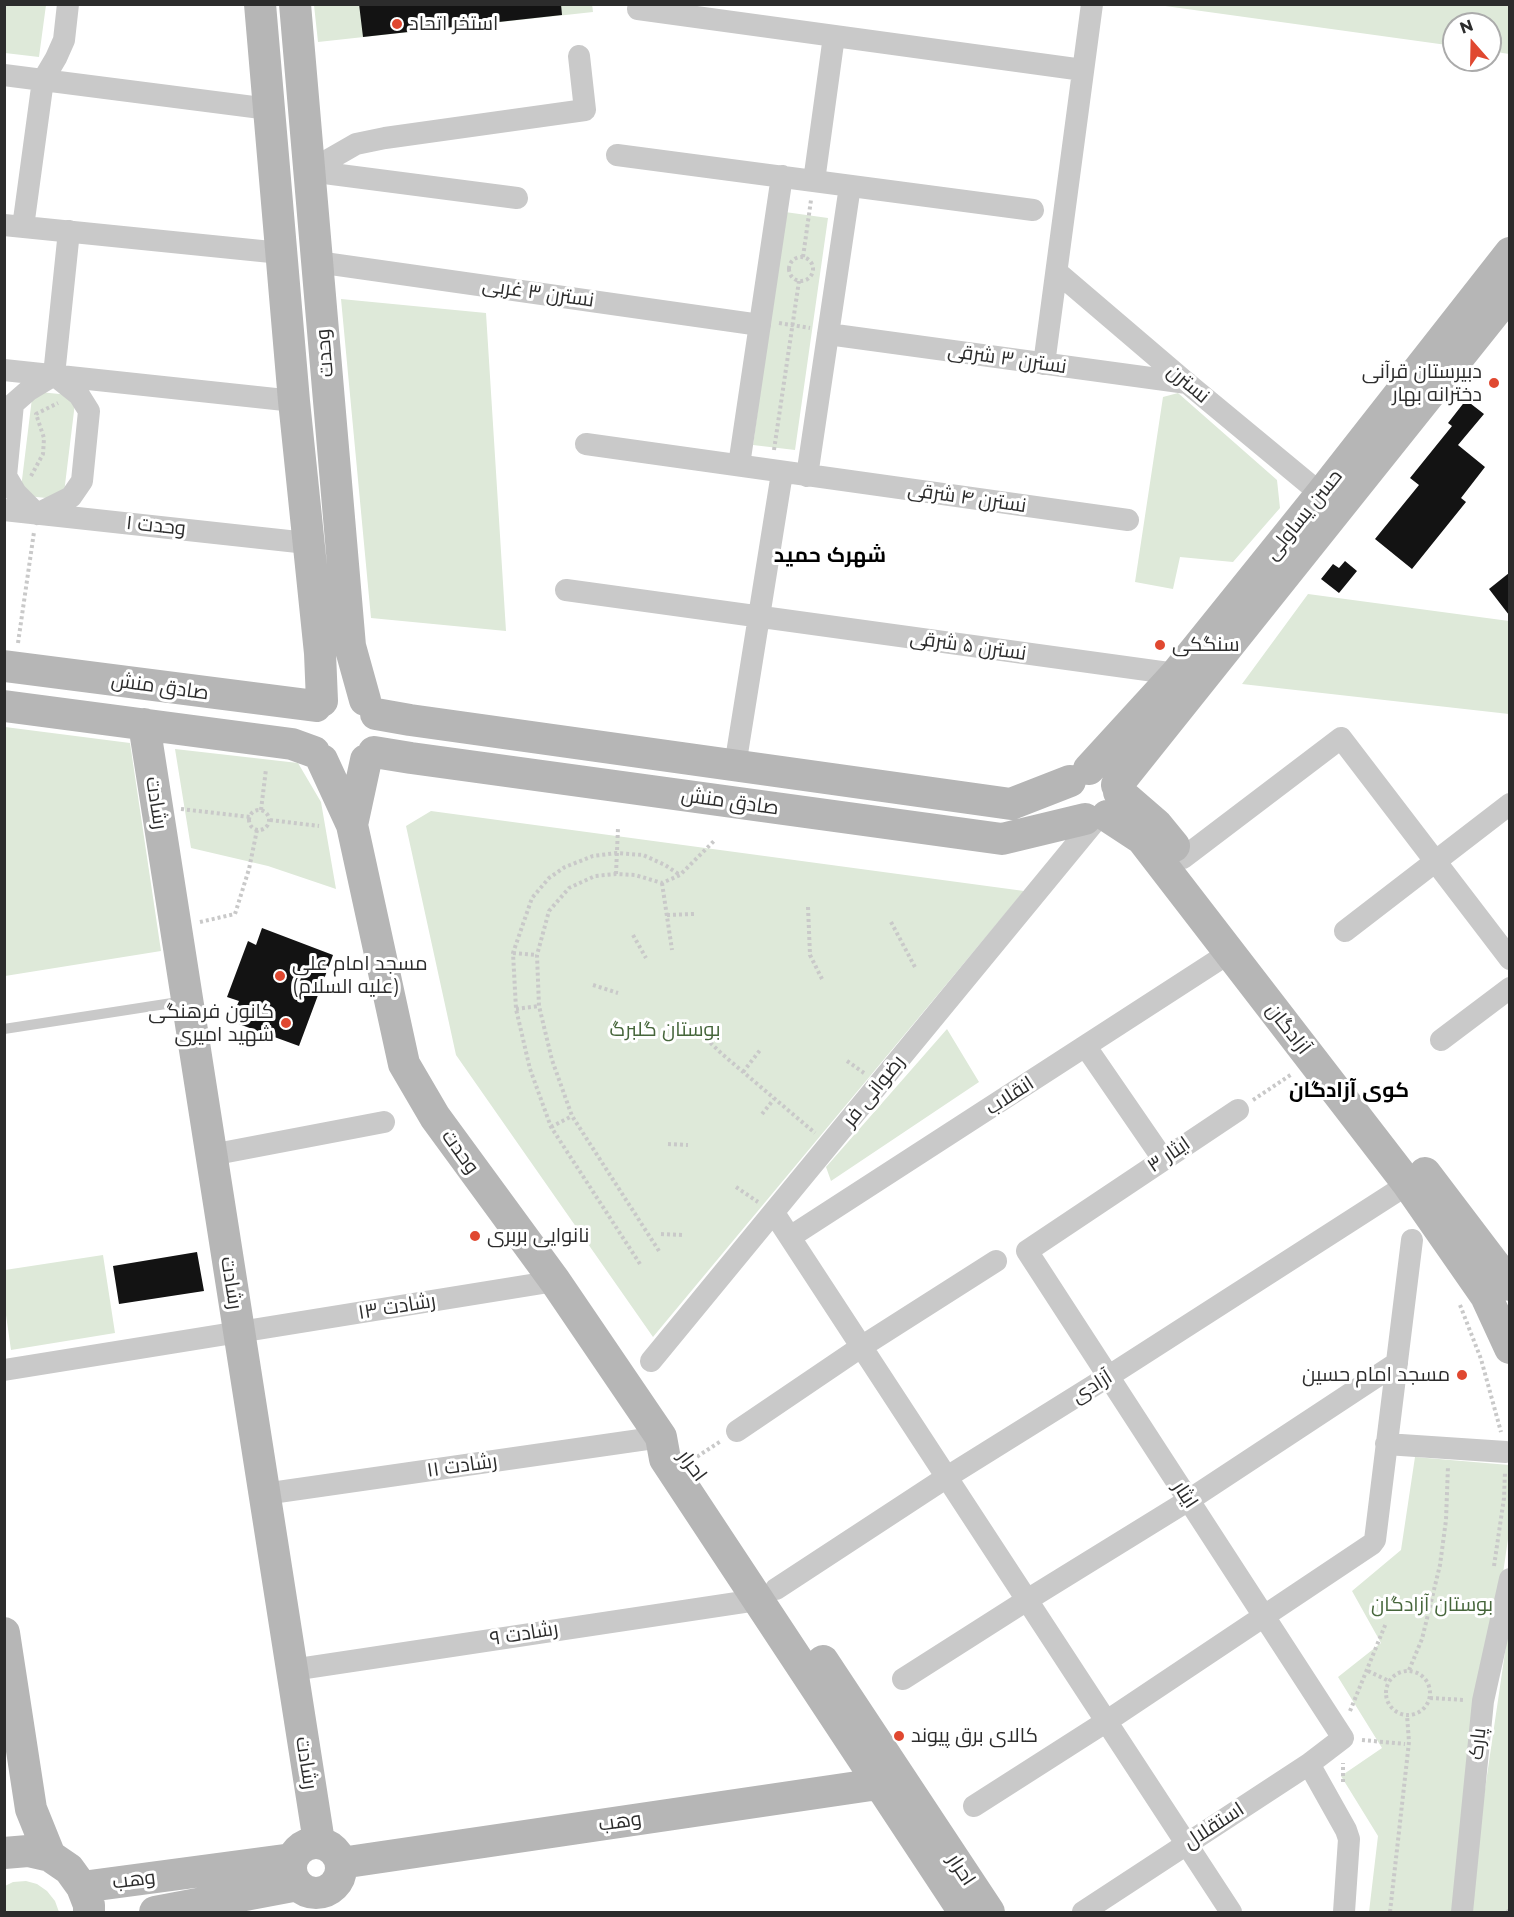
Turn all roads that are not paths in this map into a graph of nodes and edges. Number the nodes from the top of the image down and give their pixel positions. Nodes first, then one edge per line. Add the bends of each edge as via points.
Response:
1 (68, 4) edge
2 (260, 4) edge
3 (295, 4) edge
4 (1092, 4) edge
5 (638, 9) dead end
6 (834, 36) junction
7 (579, 56) dead end
8 (1083, 70) junction
9 (4, 75) edge
10 (43, 80) junction
11 (269, 109) junction
12 (617, 155) dead end
13 (309, 171) junction
14 (782, 176) junction
15 (814, 181) junction
16 (850, 186) junction
17 (517, 198) dead end
18 (1033, 210) dead end
19 (14, 226) edge
20 (69, 231) junction
21 (281, 253) junction
22 (1509, 253) edge
23 (317, 262) junction
24 (1057, 272) junction
25 (1509, 293) edge
26 (760, 325) junction
27 (828, 334) junction
28 (1044, 364) junction
29 (4, 370) edge
30 (54, 375) junction
31 (1187, 383) junction
32 (294, 402) junction
33 (586, 444) dead end
34 (739, 465) junction
35 (777, 472) junction
36 (807, 476) junction
37 (1321, 494) junction
38 (4, 510) edge
39 (37, 513) junction
40 (1128, 520) dead end
41 (307, 543) junction
42 (566, 590) dead end
43 (759, 618) junction
44 (10, 667) edge
45 (1176, 674) junction
46 (319, 703) junction
47 (4, 706) edge
48 (371, 707) junction
49 (144, 724) junction
50 (318, 756) junction
51 (370, 756) junction
52 (735, 766) junction
53 (1079, 775) junction
54 (1509, 804) edge
55 (1105, 807) junction
56 (352, 825) junction
57 (1184, 858) junction
58 (1435, 861) junction
59 (1345, 931) dead end
60 (1229, 953) junction
61 (1509, 958) edge
62 (1509, 988) edge
63 (187, 1001) junction
64 (4, 1029) edge
65 (1441, 1040) dead end
66 (1086, 1047) junction
67 (1238, 1110) road end
68 (384, 1122) dead end
69 (211, 1155) junction
70 (1163, 1159) junction
71 (1408, 1184) junction
72 (774, 1213) junction
73 (790, 1238) junction
74 (1412, 1240) dead end
75 (1027, 1251) joint
76 (996, 1261) dead end
77 (555, 1281) junction
78 (1509, 1285) edge
79 (239, 1333) junction
80 (861, 1347) junction
81 (1509, 1348) edge
82 (651, 1361) dead end
83 (1397, 1363) junction
84 (4, 1370) edge
85 (1109, 1376) junction
86 (737, 1431) road end
87 (660, 1437) junction
88 (1386, 1444) junction
89 (1506, 1452) road end
90 (947, 1477) junction
91 (264, 1494) junction
92 (1189, 1500) junction
93 (1501, 1575) edge
94 (766, 1594) junction
95 (1027, 1599) junction
96 (1264, 1616) junction
97 (4, 1633) edge
98 (292, 1670) junction
99 (903, 1679) dead end
100 (1107, 1722) junction
101 (1343, 1738) joint
102 (1309, 1764) junction
103 (887, 1777) junction
104 (974, 1806) dead end
105 (1186, 1844) junction
106 (4, 1853) edge
107 (330, 1853) junction
108 (50, 1856) junction
109 (310, 1887) edge
110 (86, 1900) edge
111 (155, 1912) edge
112 (964, 1912) edge
113 (989, 1912) edge
114 (1083, 1912) edge
115 (1232, 1912) edge
116 (1344, 1912) edge
117 (1462, 1912) edge

1 - 10 street via 64,40
2 - 11 street, وحدت
3 - 13 street, وحدت
4 - 8 street
5 - 6 street
6 - 8 street
6 - 15 street
7 - 13 street via 585,110 356,144
8 - 24 street
9 - 10 street
10 - 11 street
10 - 19 street
11 - 21 street, وحدت
12 - 14 street
13 - 17 street
13 - 23 street, وحدت
14 - 15 street
14 - 26 street
15 - 16 street
16 - 18 street
16 - 27 street
19 - 20 street
20 - 21 street
20 - 30 street
21 - 32 street, وحدت
22 - 37 street, حسن یساولی
23 - 26 street, نسترن ۳ غربی
23 - 48 street, وحدت via 350,646
24 - 28 street
24 - 31 street, نسترن
25 - 55 street, حسن یساولی
26 - 34 street
27 - 28 street, نسترن ۳ شرقی
27 - 36 street
28 - 31 street, نسترن ۳ شرقی
29 - 30 street
30 - 32 street
30 - 39 street via 13,404 6,476 16,494
30 - 39 street via 79,396 89,411 82,481 71,497
31 - 37 street, نسترن
32 - 41 street, وحدت
33 - 34 street, نسترن ۴ شرقی
34 - 35 street, نسترن ۴ شرقی
35 - 36 street, نسترن ۴ شرقی
35 - 43 street
36 - 40 street, نسترن ۴ شرقی
37 - 45 street, حسن یساولی
38 - 39 street, وحدت ۱
39 - 41 street, وحدت ۱
41 - 46 street, وحدت via 320,653
42 - 43 street, نسترن ۵ شرقی
43 - 45 street, نسترن ۵ شرقی
43 - 52 street
44 - 46 street, صادق منش
45 - 53 street, حسن یساولی
46 - 48 street via 344,693 355,695
46 - 50 street via 307,730
47 - 49 street, صادق منش
48 - 51 street via 381,730
48 - 52 street, صادق منش
49 - 50 street, صادق منش via 292,744
49 - 63 street, رشادت
50 - 51 street via 344,767
50 - 56 street, وحدت
51 - 55 street, صادق منش via 1002,839
51 - 56 street, وحدت
52 - 53 street, صادق منش via 1011,804
53 - 55 street via 1098,769 1112,777
53 - 55 street via 1067,789 1068,804 1078,816
54 - 58 street
55 - 57 street, آزادگان via 1156,824
55 - 60 street, آزادگان via 1142,839
55 - 72 street, رضوانی فر
56 - 77 street, وحدت via 404,1064 435,1117
57 - 58 street via 1341,738
57 - 78 street, آزادگان
58 - 59 street
58 - 61 street
60 - 66 street, انقلاب
60 - 71 street, آزادگان
62 - 65 street
63 - 64 lane
63 - 69 street, رشادت
66 - 70 street
66 - 73 street, انقلاب
67 - 70 street, ایثار ۳
68 - 69 street
69 - 79 street, رشادت
70 - 75 street, ایثار ۳
71 - 81 street, آزادگان via 1486,1296
71 - 85 street, آزادی
72 - 73 street
72 - 82 street, رضوانی فر
73 - 80 street
74 - 83 street
75 - 85 street, ایثار
76 - 80 street
77 - 79 street, رشادت ۱۳
77 - 87 street, وحدت
79 - 84 street, رشادت ۱۳
79 - 91 street, رشادت
80 - 86 street
80 - 90 street
83 - 88 street
83 - 92 street
85 - 90 street, آزادی
85 - 92 street, ایثار
87 - 91 street, رشادت ۱۱
87 - 94 street, احرار via 665,1459
87 - 94 street, احرار via 682,1448 691,1461
88 - 89 street
88 - 96 street via 1375,1540
90 - 94 street, آزادی
90 - 95 street
91 - 98 street, رشادت
92 - 95 street
92 - 96 street, ایثار
93 - 117 street, پارک via 1483,1701
94 - 98 street, رشادت ۹
94 - 103 street, احرار
95 - 99 street
95 - 100 street
96 - 100 street
96 - 101 street, ایثار
97 - 108 street via 31,1809
98 - 107 street, رشادت
100 - 104 street
100 - 105 street
101 - 102 street, استقلال
102 - 105 street, استقلال
102 - 116 street via 1349,1839
103 - 107 street, وهب
103 - 112 street, احرار
103 - 113 street, احرار
105 - 114 street, استقلال
105 - 115 street
106 - 108 street via 28,1851
107 - 109 street via 339,1877 336,1883
107 - 109 street via 303,1846
108 - 110 street via 69,1869
109 - 110 street, وهب
109 - 111 street, وهب

